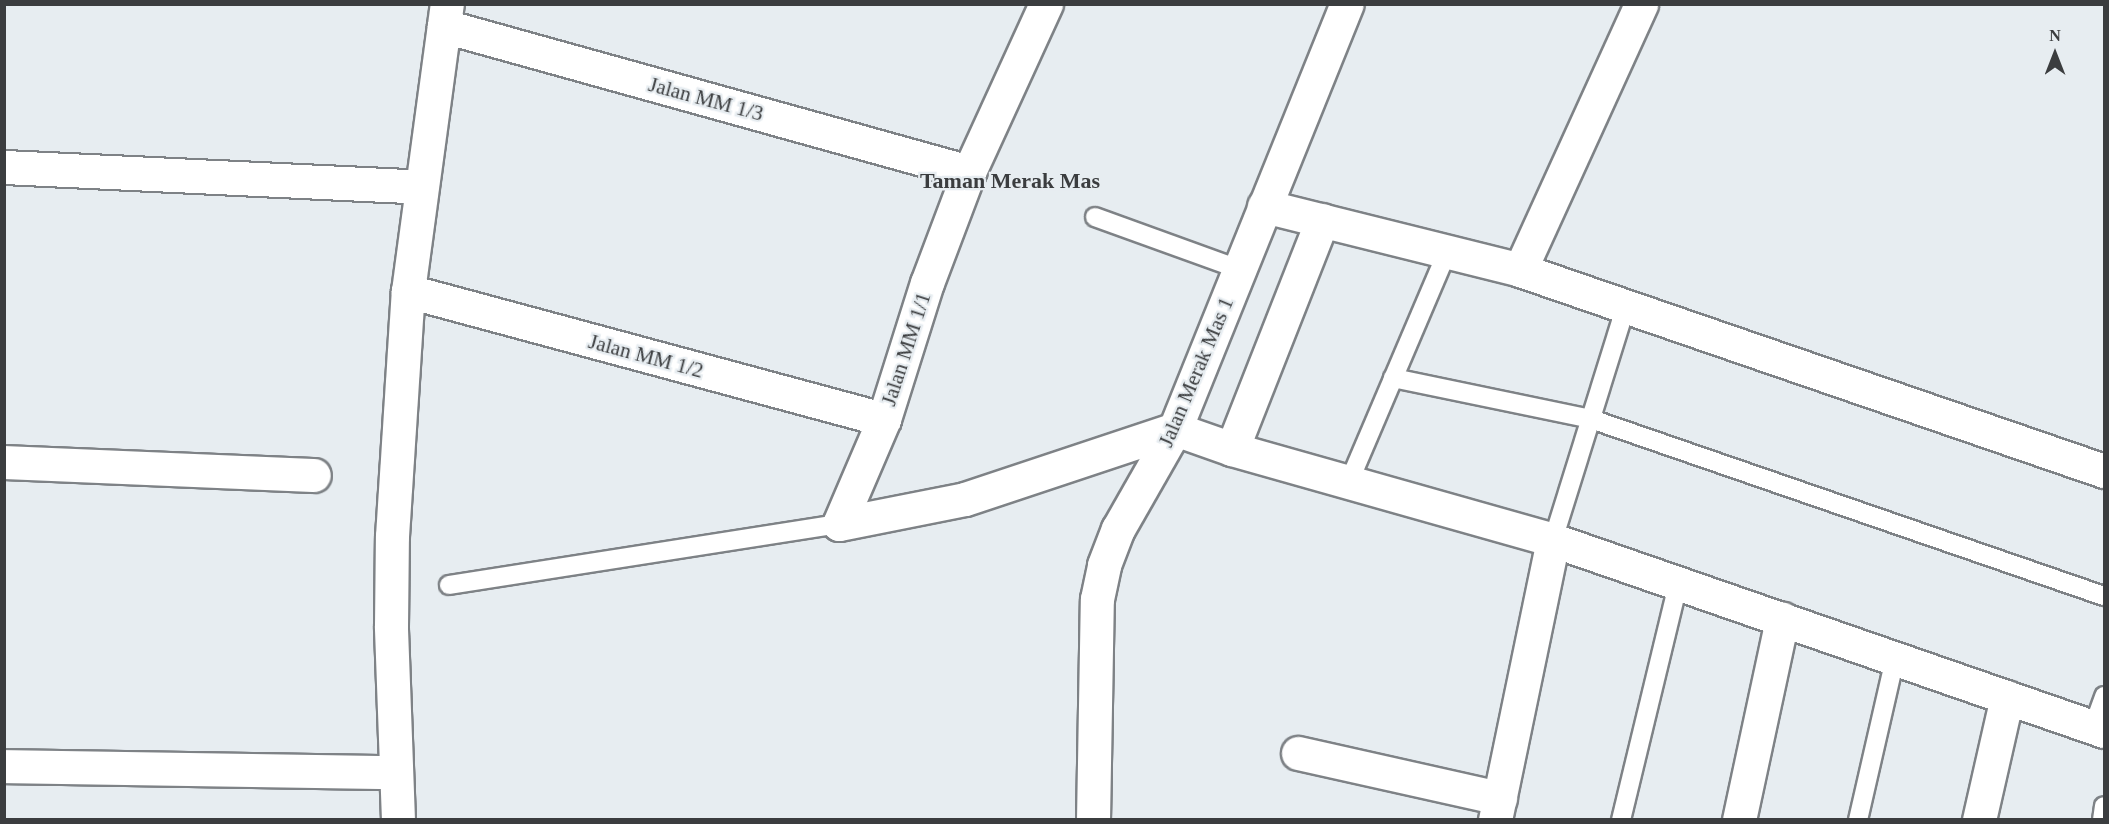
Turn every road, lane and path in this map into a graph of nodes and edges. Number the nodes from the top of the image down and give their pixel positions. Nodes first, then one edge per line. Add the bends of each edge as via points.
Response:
1 (1046, 4) edge
2 (1347, 4) edge
3 (1641, 4) edge
4 (445, 15) edge
5 (4, 166) edge
6 (969, 172) junction
7 (421, 187) junction
8 (1264, 206) junction
9 (1095, 217) dead end
10 (1323, 220) junction
11 (1447, 252) junction
12 (1239, 269) junction
13 (1520, 270) junction
14 (408, 291) junction
15 (1626, 306) junction
16 (1394, 378) junction
17 (884, 419) junction
18 (1591, 419) junction
19 (1176, 429) junction
20 (1232, 449) junction
21 (4, 462) edge
22 (2104, 471) edge
23 (314, 475) dead end
24 (1349, 483) junction
25 (839, 524) junction
26 (1553, 540) junction
27 (1678, 584) junction
28 (449, 585) dead end
29 (2104, 596) edge
30 (1782, 619) junction
31 (1895, 659) junction
32 (2104, 696) edge
33 (2007, 697) junction
34 (2099, 729) edge
35 (1298, 753) dead end
36 (4, 766) edge
37 (394, 772) junction
38 (2104, 806) edge
39 (1498, 809) edge
40 (398, 819) edge
41 (1093, 819) edge
42 (1621, 819) edge
43 (1739, 819) edge
44 (1858, 819) edge
45 (1979, 819) edge
46 (2102, 819) edge

1 - 6 street, Jalan MM 1/1
2 - 8 street, Jalan Merak Mas 1
3 - 13 street
4 - 6 street, Jalan MM 1/3
4 - 7 street
5 - 7 street
6 - 17 street, Jalan MM 1/1 via 927,283
7 - 14 street
8 - 10 street
8 - 12 street, Jalan Merak Mas 1
9 - 12 lane
10 - 11 street
10 - 20 street
11 - 13 street
11 - 16 lane
12 - 19 street, Jalan Merak Mas 1
13 - 15 street
14 - 17 street, Jalan MM 1/2
14 - 37 street via 392,536
15 - 18 lane
15 - 22 street
16 - 18 lane
16 - 24 lane
17 - 25 street, Jalan MM 1/1
18 - 26 lane
18 - 29 lane
19 - 20 street
19 - 25 street via 965,499
19 - 41 street, Jalan Merak Mas 1 via 1118,530 1104,565 1097,599
20 - 24 street
21 - 23 street
24 - 26 street
25 - 28 lane
26 - 27 street
26 - 39 street
27 - 30 street
27 - 42 lane
30 - 31 street
30 - 43 street
31 - 33 street
31 - 44 lane
32 - 34 lane
33 - 34 street
33 - 45 street
35 - 39 street
36 - 37 street
37 - 40 street
38 - 46 lane

